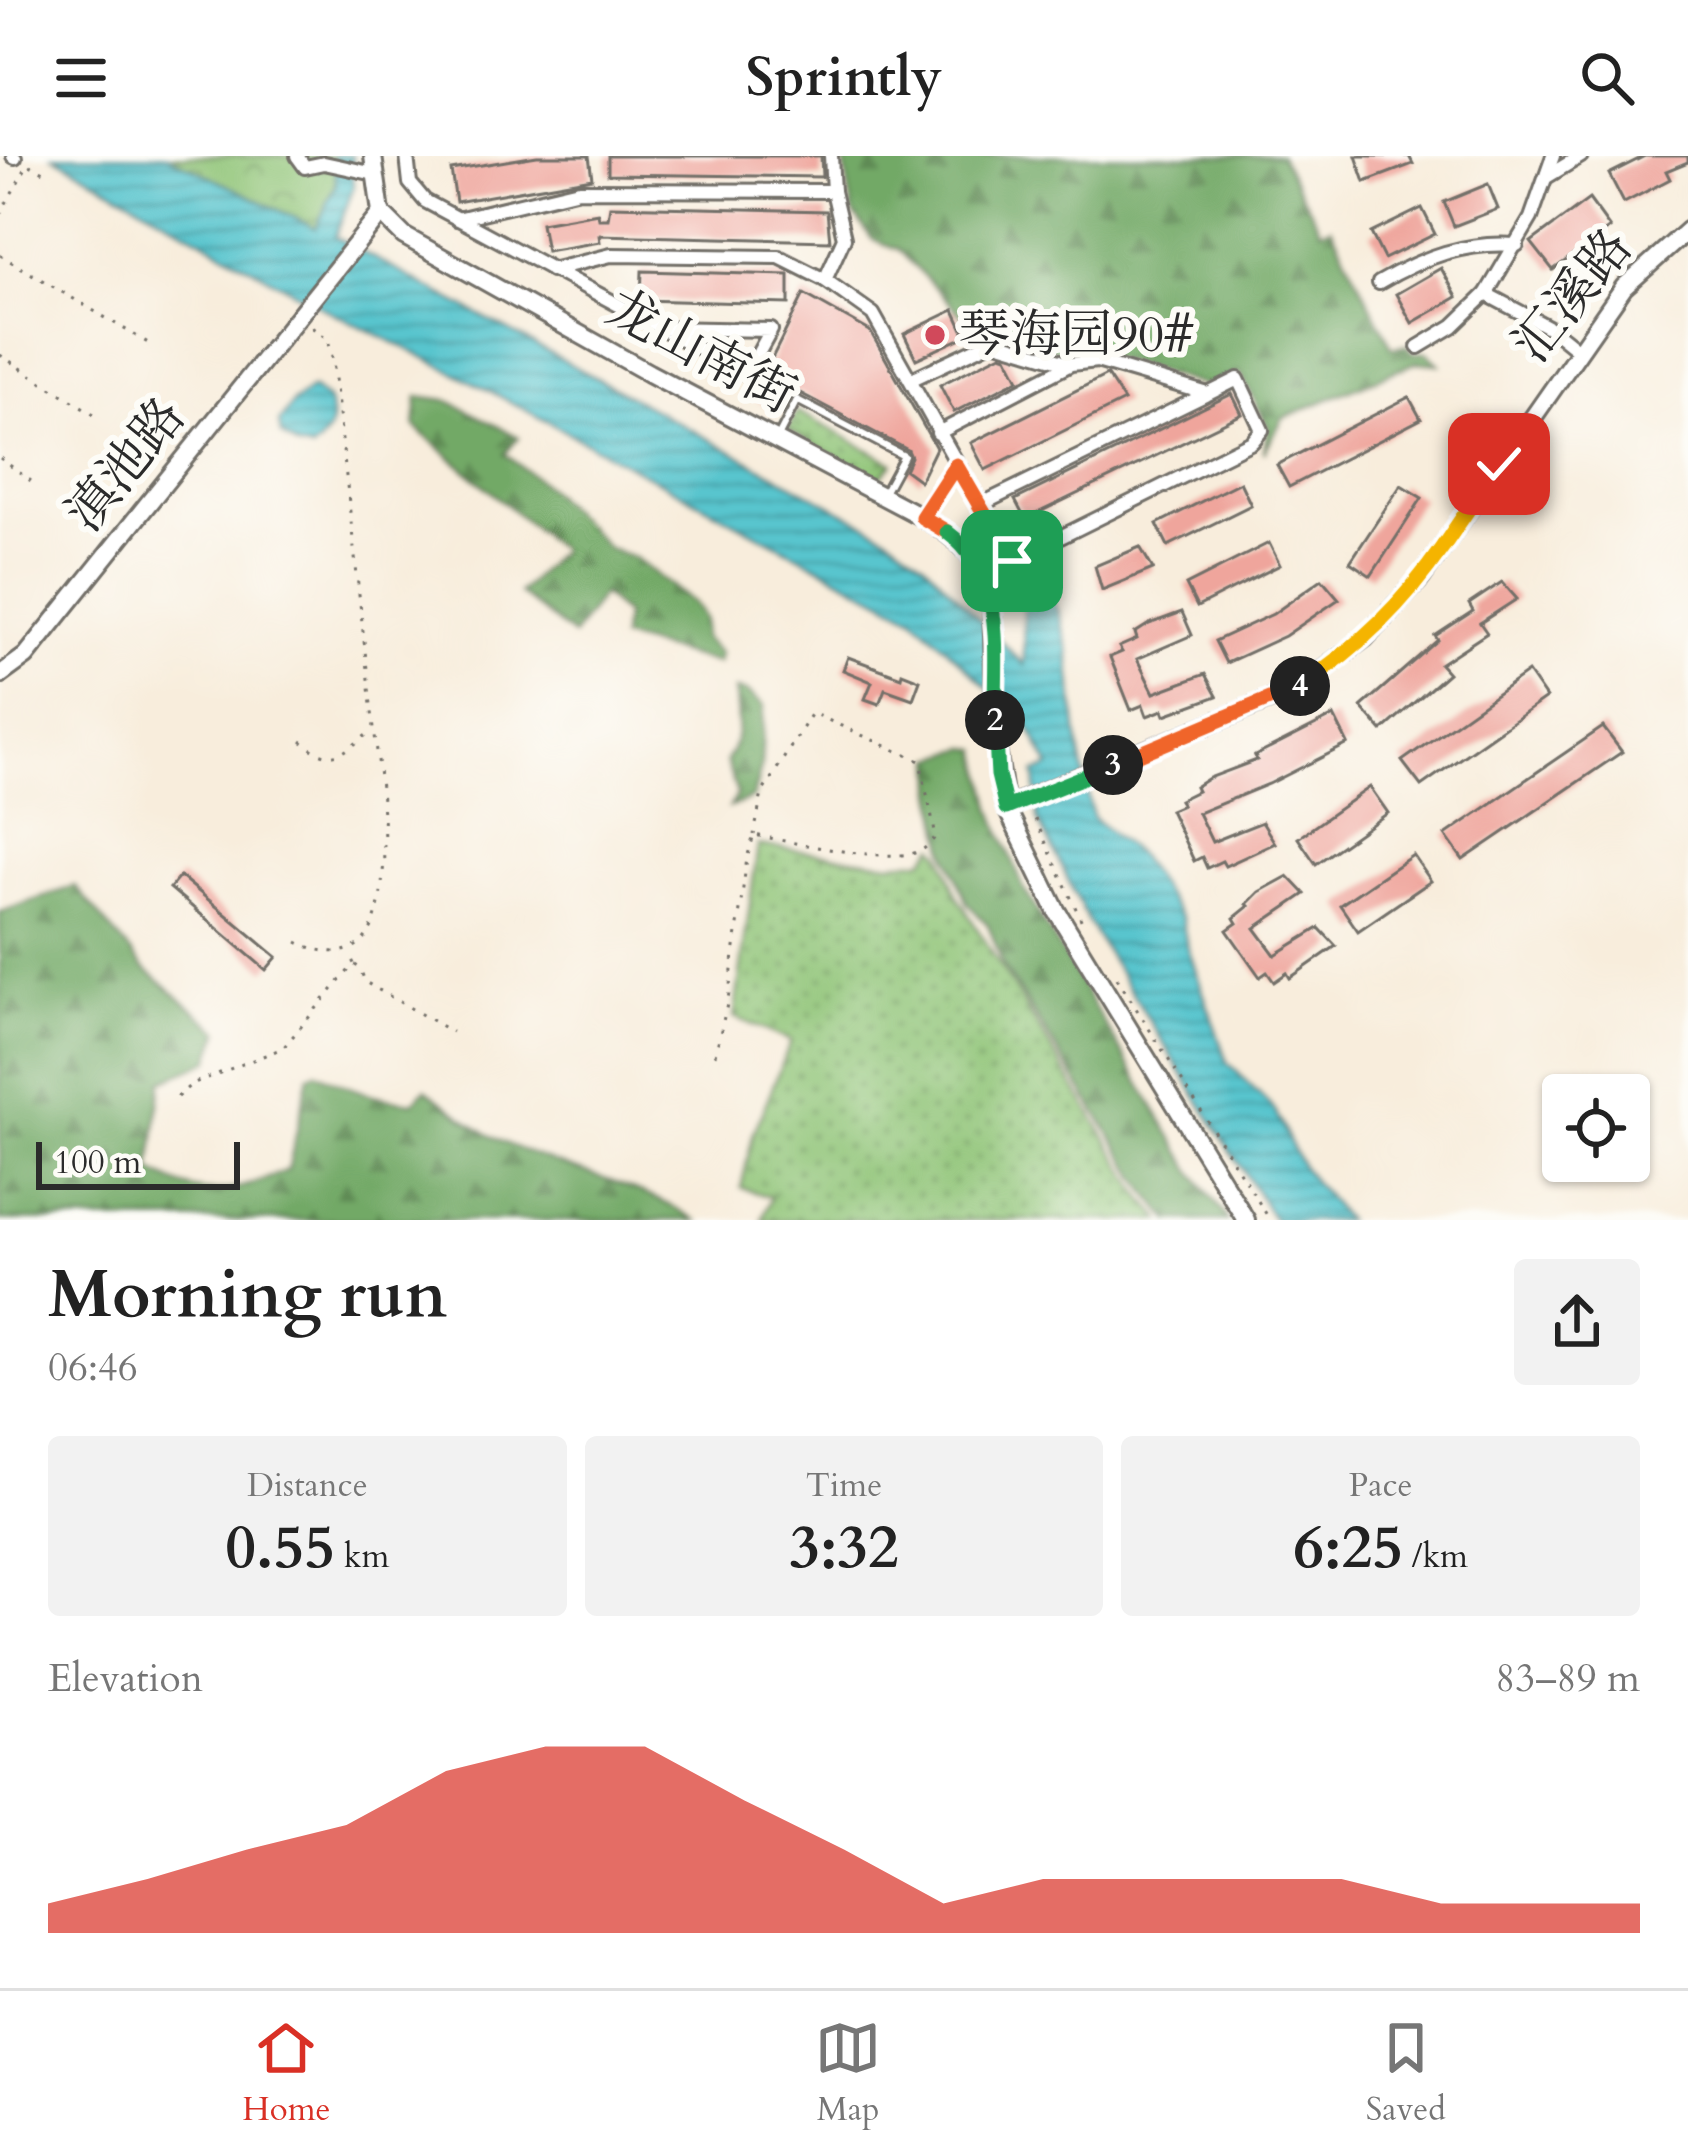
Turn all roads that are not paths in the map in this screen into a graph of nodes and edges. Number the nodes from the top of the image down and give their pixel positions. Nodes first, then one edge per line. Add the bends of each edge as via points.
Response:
1 (297, 156) edge
2 (407, 156) edge
3 (831, 156) edge
4 (1553, 156) edge
5 (1581, 156) edge
6 (374, 165) edge
7 (1547, 177) junction
8 (832, 191) junction
9 (380, 212) junction
10 (456, 219) junction
11 (1688, 230) edge
12 (1517, 245) junction
13 (550, 270) junction
14 (825, 280) junction
15 (1379, 283) dead end
16 (1486, 294) junction
17 (659, 328) junction
18 (1418, 347) dead end
19 (1578, 350) junction
20 (1071, 364) junction
21 (912, 379) junction
22 (1208, 394) junction
23 (938, 433) junction
24 (776, 440) junction
25 (956, 465) junction
26 (882, 496) junction
27 (980, 505) junction
28 (922, 517) junction
29 (0, 675) edge
30 (1006, 808) junction
31 (1246, 1220) edge

1 - 6 street via 305,167
2 - 10 street via 410,183
3 - 8 street
4 - 7 street
5 - 7 street
6 - 9 street
7 - 12 street
8 - 10 street via 579,190
8 - 14 street via 844,238
9 - 24 street, 龙山南街 via 404,236
9 - 29 street, 滇池路 via 26,656
10 - 13 street
11 - 19 street, 汇溪路 via 1624,287
12 - 15 street via 1458,248
12 - 16 street
13 - 14 street via 611,255 779,256
13 - 17 street
14 - 21 street via 873,314
16 - 18 street
16 - 19 street
17 - 17 street via 747,374 771,330 748,329
19 - 30 street, 汇溪路 via 1421,578 1365,638 1296,689
20 - 21 street via 993,341
20 - 22 street via 1097,361
20 - 23 street
21 - 23 street
22 - 27 street
22 - 27 street via 1238,380 1262,430 1252,442 1012,561
23 - 25 street
24 - 26 street, 龙山南街
24 - 26 lane via 797,400 904,456
25 - 27 street
25 - 28 street
26 - 28 street, 龙山南街
28 - 30 street, 龙山南街 via 978,562 990,592
30 - 31 street via 1055,910

